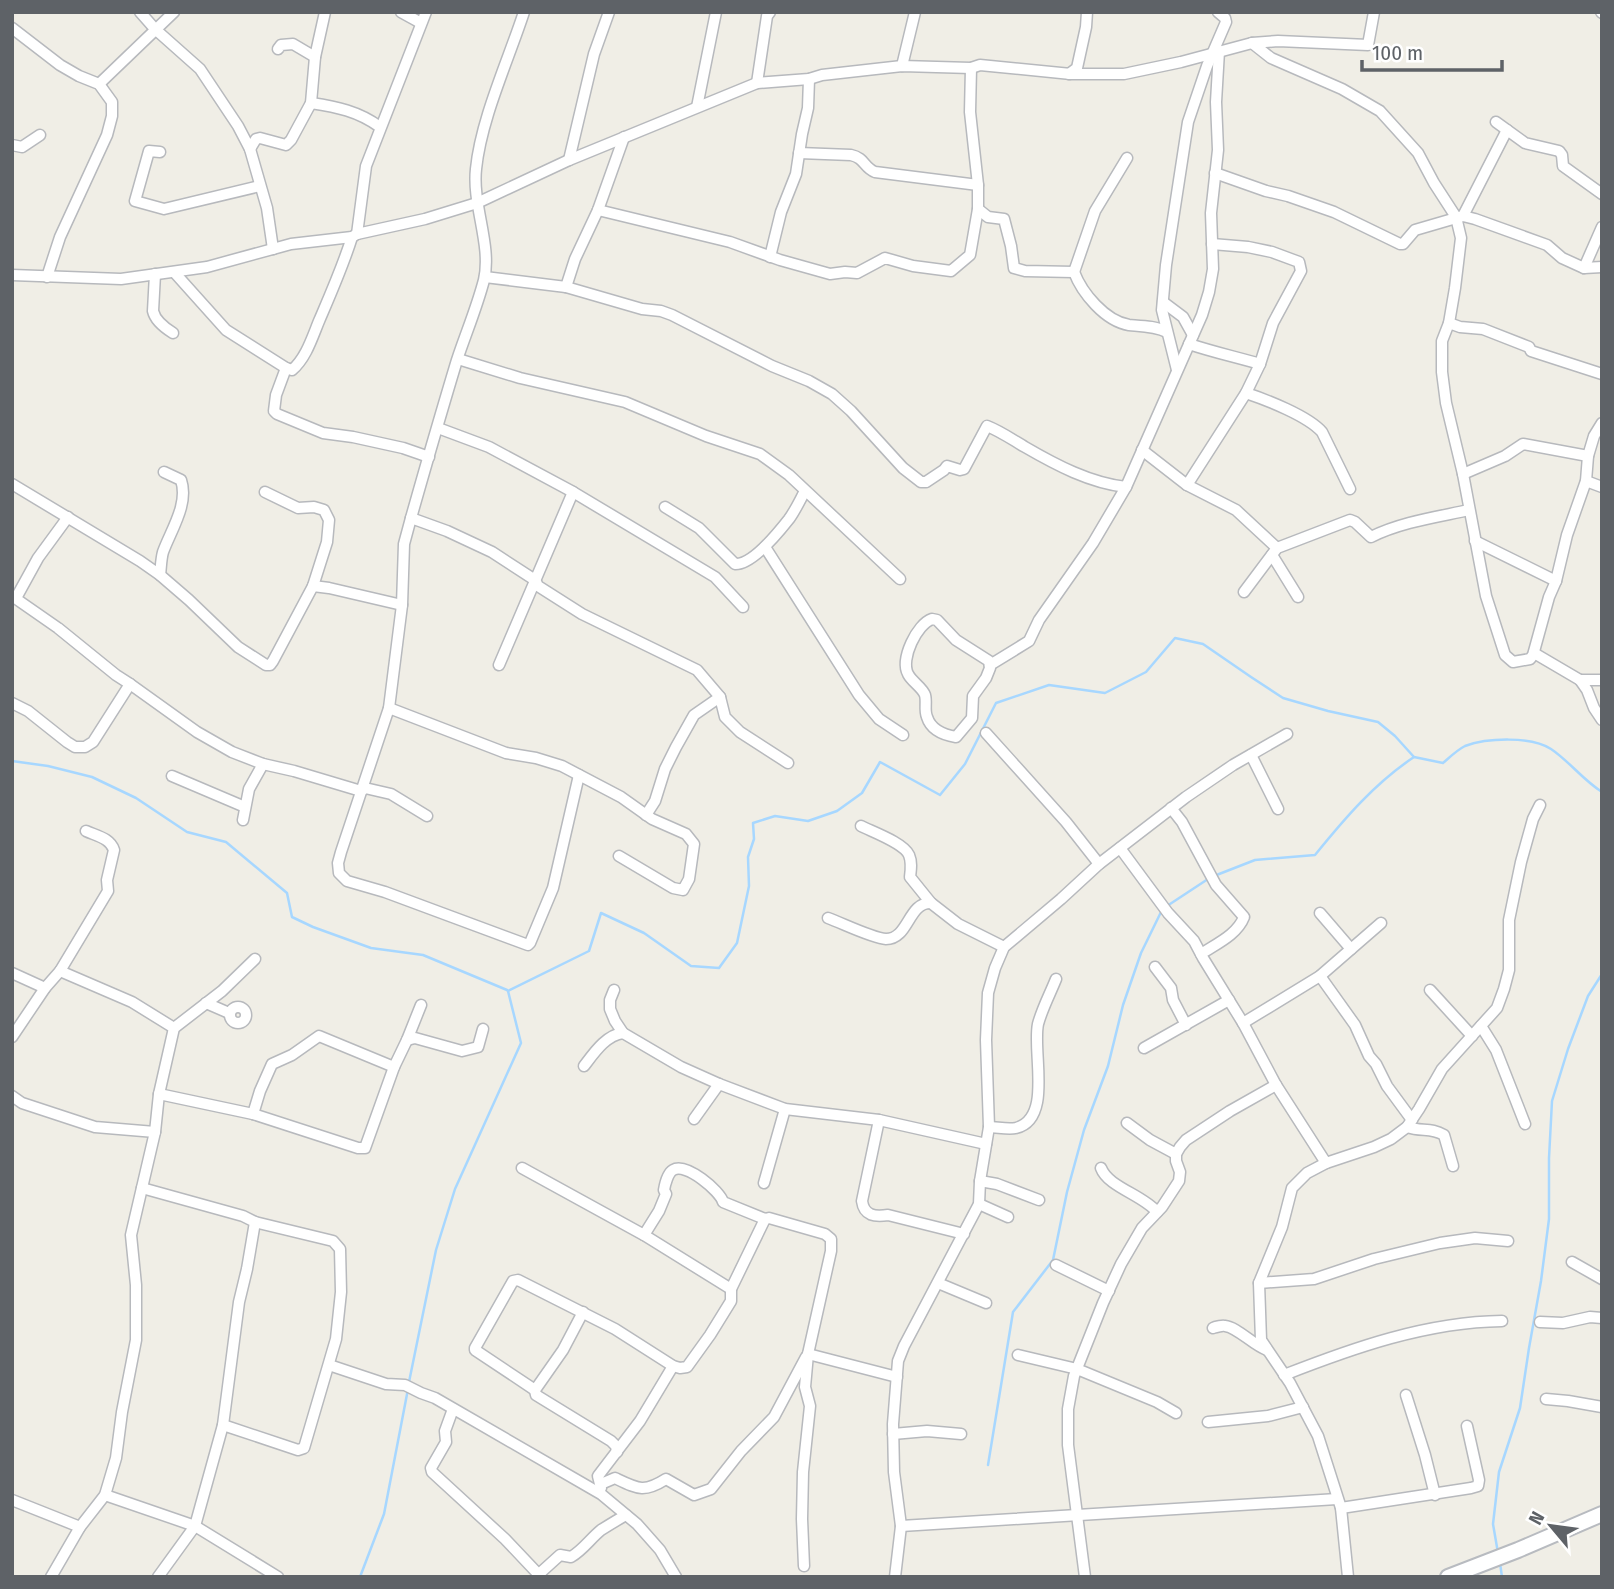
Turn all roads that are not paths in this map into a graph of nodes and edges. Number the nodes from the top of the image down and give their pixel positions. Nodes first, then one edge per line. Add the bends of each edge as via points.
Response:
1 (140, 12) edge
2 (174, 12) edge
3 (325, 12) edge
4 (401, 12) edge
5 (426, 12) edge
6 (524, 12) edge
7 (609, 12) edge
8 (716, 12) edge
9 (770, 12) edge
10 (915, 12) edge
11 (1087, 12) edge
12 (1218, 12) edge
13 (1374, 12) edge
14 (421, 23) junction
15 (12, 28) edge
16 (155, 29) junction
17 (1252, 43) junction
18 (278, 49) dead end
19 (1216, 52) junction
20 (315, 57) junction
21 (902, 66) junction
22 (971, 68) junction
23 (1069, 74) junction
24 (809, 79) junction
25 (757, 83) junction
26 (99, 84) junction
27 (310, 103) junction
28 (698, 107) junction
29 (1496, 121) dead end
30 (380, 127) junction
31 (1507, 130) junction
32 (40, 135) dead end
33 (624, 137) junction
34 (12, 145) edge
35 (250, 149) junction
36 (160, 152) dead end
37 (799, 153) junction
38 (1127, 158) dead end
39 (569, 160) junction
40 (1215, 173) junction
41 (978, 185) junction
42 (260, 186) junction
43 (1602, 194) edge
44 (477, 204) junction
45 (978, 209) junction
46 (598, 210) junction
47 (1459, 216) junction
48 (1602, 228) edge
49 (354, 235) junction
50 (1212, 244) junction
51 (272, 249) junction
52 (771, 257) junction
53 (1602, 267) edge
54 (1584, 268) junction
55 (174, 272) junction
56 (1074, 272) junction
57 (155, 274) junction
58 (12, 275) edge
59 (47, 277) junction
60 (485, 277) junction
61 (566, 287) junction
62 (1163, 302) junction
63 (1449, 323) junction
64 (173, 332) dead end
65 (1167, 332) junction
66 (1191, 339) junction
67 (458, 359) junction
68 (1260, 364) junction
69 (286, 368) junction
70 (1178, 371) junction
71 (1602, 374) edge
72 (1246, 393) junction
73 (1602, 423) edge
74 (438, 428) junction
75 (1142, 450) junction
76 (1588, 456) junction
77 (429, 457) junction
78 (164, 472) dead end
79 (1463, 474) junction
80 (1586, 481) junction
81 (12, 484) edge
82 (1187, 485) junction
83 (1602, 486) edge
84 (1126, 487) junction
85 (1350, 489) dead end
86 (806, 491) junction
87 (265, 492) dead end
88 (573, 492) junction
89 (665, 507) dead end
90 (1469, 510) junction
91 (68, 517) junction
92 (411, 518) junction
93 (1475, 541) junction
94 (765, 547) junction
95 (1275, 552) junction
96 (160, 575) junction
97 (900, 579) dead end
98 (535, 580) junction
99 (1556, 581) junction
100 (313, 586) junction
101 (1244, 592) dead end
102 (14, 597) edge
103 (1298, 597) dead end
104 (402, 605) junction
105 (743, 607) dead end
106 (1534, 653) junction
107 (499, 665) dead end
108 (990, 665) junction
109 (1580, 680) junction
110 (1602, 680) edge
111 (130, 684) junction
112 (720, 697) junction
113 (12, 703) edge
114 (389, 708) junction
115 (1602, 720) edge
116 (986, 733) dead end
117 (1287, 734) dead end
118 (903, 736) dead end
119 (1251, 755) junction
120 (788, 763) dead end
121 (263, 764) junction
122 (579, 775) junction
123 (172, 776) dead end
124 (361, 791) junction
125 (1541, 805) dead end
126 (245, 807) junction
127 (1171, 808) junction
128 (1278, 809) dead end
129 (646, 814) junction
130 (427, 816) dead end
131 (243, 820) dead end
132 (861, 826) dead end
133 (86, 831) dead end
134 (1120, 848) junction
135 (619, 856) dead end
136 (1100, 864) junction
137 (931, 903) junction
138 (1320, 913) dead end
139 (828, 918) dead end
140 (1381, 923) dead end
141 (1004, 947) junction
142 (1351, 949) junction
143 (1201, 954) junction
144 (255, 959) dead end
145 (1155, 967) dead end
146 (60, 971) junction
147 (12, 972) edge
148 (1320, 976) junction
149 (1056, 979) dead end
150 (45, 988) junction
151 (614, 990) dead end
152 (1430, 990) dead end
153 (1230, 1000) junction
154 (206, 1003) junction
155 (421, 1005) dead end
156 (229, 1013) dead end
157 (1244, 1023) junction
158 (1186, 1025) junction
159 (1481, 1026) junction
160 (174, 1028) junction
161 (483, 1029) dead end
162 (623, 1033) junction
163 (1472, 1036) junction
164 (12, 1037) edge
165 (407, 1040) junction
166 (1144, 1048) dead end
167 (584, 1066) dead end
168 (394, 1067) junction
169 (719, 1084) junction
170 (1276, 1085) junction
171 (159, 1094) junction
172 (12, 1096) edge
173 (785, 1109) junction
174 (253, 1114) junction
175 (694, 1119) dead end
176 (879, 1120) junction
177 (1127, 1123) dead end
178 (1409, 1124) junction
179 (1525, 1124) dead end
180 (989, 1127) junction
181 (155, 1132) junction
182 (986, 1144) junction
183 (1176, 1154) junction
184 (1326, 1163) junction
185 (1453, 1167) dead end
186 (522, 1168) dead end
187 (1101, 1168) dead end
188 (980, 1181) junction
189 (764, 1183) dead end
190 (142, 1188) junction
191 (1039, 1200) dead end
192 (979, 1204) junction
193 (1157, 1212) junction
194 (1008, 1217) dead end
195 (765, 1219) junction
196 (255, 1222) junction
197 (964, 1234) junction
198 (644, 1235) junction
199 (1508, 1241) dead end
200 (1572, 1262) dead end
201 (1056, 1265) dead end
202 (1602, 1279) edge
203 (938, 1283) junction
204 (1259, 1283) junction
205 (731, 1289) junction
206 (1109, 1291) junction
207 (986, 1303) dead end
208 (583, 1312) junction
209 (1602, 1318) edge
210 (1502, 1321) dead end
211 (1539, 1322) dead end
212 (1213, 1328) dead end
213 (1268, 1350) junction
214 (808, 1354) junction
215 (1018, 1355) dead end
216 (329, 1365) junction
217 (673, 1366) junction
218 (1077, 1368) junction
219 (1284, 1375) junction
220 (897, 1377) junction
221 (535, 1390) junction
222 (1406, 1395) dead end
223 (1546, 1399) dead end
224 (1602, 1407) edge
225 (1303, 1408) junction
226 (453, 1409) junction
227 (1176, 1413) dead end
228 (1208, 1422) dead end
229 (223, 1425) junction
230 (1467, 1426) dead end
231 (893, 1434) junction
232 (961, 1434) dead end
233 (617, 1452) junction
234 (601, 1489) junction
235 (105, 1495) junction
236 (1435, 1495) junction
237 (12, 1500) edge
238 (1339, 1503) junction
239 (1602, 1514) edge
240 (626, 1515) junction
241 (1078, 1515) junction
242 (195, 1526) junction
243 (901, 1526) junction
244 (80, 1527) junction
245 (804, 1566) dead end
246 (540, 1576) edge
247 (51, 1577) edge
248 (158, 1577) edge
249 (278, 1577) edge
250 (676, 1577) edge
251 (895, 1577) edge
252 (1086, 1577) edge
253 (1348, 1577) edge
254 (1448, 1577) edge

1 - 16 street
2 - 16 street
3 - 20 street
4 - 14 street
5 - 14 street
6 - 44 street via 483,133 476,170
7 - 39 street via 594,54
8 - 28 street
9 - 25 street
10 - 21 street
11 - 23 street via 1077,68
12 - 19 street via 1226,22
13 - 17 street via 1368,45
14 - 30 street
15 - 26 street via 60,65
16 - 26 street
16 - 35 street via 200,69
17 - 19 street
17 - 47 street via 1271,58 1380,111 1418,153
18 - 20 street via 293,44
19 - 23 street via 1124,74
19 - 40 street
19 - 62 street via 1188,122
20 - 27 street
21 - 22 street
21 - 24 street
22 - 23 street via 980,65
22 - 41 street via 970,112
24 - 25 street
24 - 37 street
25 - 28 street
26 - 59 street via 112,102 107,135 60,237
27 - 30 street via 340,107
27 - 35 street via 289,143 260,138
28 - 33 street
29 - 31 street
30 - 49 street via 366,166
31 - 43 street via 1525,143 1559,151 1563,166
31 - 47 street
32 - 34 street via 22,147
33 - 39 street
33 - 46 street
35 - 42 street
36 - 42 street via 149,151 135,201 164,209
37 - 41 street via 852,155 875,172
37 - 52 street
38 - 56 street via 1095,211
39 - 44 street
40 - 47 street via 1334,212 1403,244 1415,230
40 - 50 street
41 - 45 street
42 - 51 street
44 - 49 street
44 - 60 street via 485,241
45 - 52 street via 970,255 951,271 885,258 857,273 830,274
45 - 56 street via 988,217 1004,219 1014,268
46 - 52 street via 730,242
46 - 61 street
47 - 54 street via 1547,245
47 - 63 street via 1461,238
48 - 54 street
49 - 51 street
49 - 69 street via 304,354 292,370
50 - 66 street via 1209,292
50 - 68 street via 1248,247 1299,262 1301,271 1273,323
51 - 55 street
53 - 54 street
55 - 57 street
55 - 69 street via 226,330
56 - 65 street via 1079,285 1108,317
57 - 59 street via 121,279
57 - 64 street via 153,312
58 - 59 street
60 - 61 street
60 - 67 street
61 - 84 street via 661,311 832,394 921,482 947,466 964,469 987,426 1093,481
62 - 65 street
62 - 66 street via 1184,317
63 - 71 street via 1483,330
63 - 79 street via 1442,341 1442,372
65 - 70 street
66 - 68 street via 1215,353
66 - 70 street
67 - 74 street
67 - 86 street via 625,402 760,454
68 - 72 street
69 - 77 street via 276,395 277,414 323,433
70 - 75 street
72 - 82 street
72 - 85 street via 1316,425
73 - 76 street
74 - 77 street
74 - 88 street via 489,447
75 - 82 street
75 - 84 street
76 - 79 street via 1523,444
76 - 80 street
77 - 92 street
78 - 96 street via 181,480 184,490
79 - 90 street
80 - 83 street
80 - 99 street
81 - 91 street
82 - 95 street via 1236,510
84 - 108 street via 1038,620 1029,641
86 - 94 street
86 - 97 street
87 - 100 street via 298,508 324,510 329,520 327,542
88 - 98 street
88 - 105 street via 715,577
89 - 94 street via 699,528 735,564
90 - 93 street
90 - 95 street via 1370,536 1350,520
91 - 96 street
91 - 102 street
92 - 98 street via 492,552
92 - 104 street via 404,544
93 - 99 street
93 - 106 street via 1505,655 1513,662 1530,659
94 - 118 street via 859,695 878,719
95 - 101 street
95 - 103 street
96 - 100 street via 238,647 266,665 273,661
98 - 107 street
98 - 112 street via 582,614 696,670
99 - 106 street
100 - 104 street
102 - 111 street
104 - 114 street
106 - 109 street
108 - 108 street via 932,619 918,629 905,666 925,694 927,719 940,733 956,737 972,718 973,696
109 - 110 street
109 - 115 street
111 - 113 street via 93,742 85,747 75,747
111 - 121 street via 197,732
112 - 120 street via 725,717 740,732
112 - 129 street via 694,715
114 - 122 street via 506,753 536,758
114 - 124 street
116 - 136 street
117 - 119 street
119 - 127 street
119 - 128 street
121 - 124 street
121 - 126 street
122 - 124 street via 553,888 528,945 347,881 339,873 338,863
122 - 129 street
123 - 126 street
124 - 130 street via 391,794
125 - 159 street via 1521,862 1509,920 1509,970 1504,989
126 - 131 street
127 - 134 street
127 - 143 street via 1216,885 1244,917 1239,927
129 - 135 street via 686,834 694,844 683,890
132 - 137 street via 908,851 910,877
133 - 146 street via 113,846 108,891
134 - 136 street
134 - 143 street
136 - 141 street
137 - 139 street via 918,907 896,936 887,939
137 - 141 street via 958,924
138 - 142 street
140 - 142 street
141 - 180 street via 988,993
142 - 148 street
143 - 153 street
144 - 154 street
145 - 158 street via 1171,988
146 - 150 street
146 - 160 street via 132,1002
147 - 150 street
148 - 157 street
148 - 178 street via 1355,1025
149 - 180 street via 1038,1025 1035,1110 1028,1123 1015,1128
150 - 164 street
151 - 162 street via 610,1009
152 - 163 street
153 - 157 street
153 - 158 street
154 - 156 street
154 - 160 street
155 - 165 street
157 - 170 street
158 - 166 street
159 - 163 street
159 - 179 street via 1496,1050
160 - 171 street
161 - 165 street via 478,1047 466,1050
162 - 167 street via 602,1045
162 - 169 street
163 - 178 street via 1442,1069
165 - 168 street
168 - 174 street via 319,1036 272,1064
168 - 174 street via 365,1148
169 - 173 street
169 - 175 street
170 - 183 street via 1186,1140
170 - 184 street
171 - 174 street
171 - 181 street
172 - 181 street via 95,1127
173 - 176 street
173 - 189 street
176 - 182 street
176 - 197 street via 862,1208 876,1217
177 - 183 street
178 - 184 street via 1374,1147
178 - 185 street via 1444,1135
180 - 182 street
181 - 190 street
182 - 188 street
183 - 193 street via 1179,1181
184 - 204 street via 1292,1188
186 - 198 street
187 - 193 street via 1109,1179
188 - 191 street
188 - 192 street
190 - 196 street
190 - 235 street via 131,1235 136,1340 116,1458
192 - 194 street
192 - 197 street
193 - 206 street via 1142,1228
195 - 198 street via 723,1202 706,1182 674,1169 664,1187 664,1201
195 - 205 street
195 - 214 street via 831,1239
196 - 216 street via 333,1241 340,1249 341,1292
196 - 229 street
197 - 203 street
198 - 205 street
199 - 204 street via 1475,1238 1440,1243 1314,1279
200 - 202 street
201 - 206 street
203 - 207 street
203 - 220 street via 904,1346
204 - 213 street via 1261,1340
205 - 217 street via 731,1301 687,1367
206 - 218 street
208 - 217 street
208 - 221 street
208 - 221 street via 513,1281 475,1348
209 - 211 street
210 - 219 street via 1474,1321 1392,1337
212 - 213 street via 1224,1325
213 - 219 street
214 - 220 street
214 - 234 street via 774,1417 711,1489 694,1495 666,1479 640,1489 615,1478
214 - 245 street
215 - 218 street
216 - 226 street via 386,1384 405,1385
216 - 229 street via 302,1450
217 - 233 street
218 - 227 street
218 - 241 street via 1068,1409 1068,1445
219 - 225 street
220 - 231 street
221 - 233 street via 538,1398 611,1441
222 - 236 street
223 - 224 street
225 - 228 street
225 - 238 street via 1318,1436
226 - 234 street
226 - 246 street via 444,1431 446,1442 432,1472
229 - 242 street
230 - 236 street via 1478,1486
231 - 232 street
231 - 243 street
233 - 234 street via 597,1478
234 - 240 street
235 - 242 street
235 - 244 street
236 - 238 street
237 - 244 street
238 - 241 street
238 - 253 street
239 - 254 street
240 - 246 street via 601,1530 574,1556 560,1555
240 - 250 street via 660,1550
241 - 243 street
241 - 252 street
242 - 248 street
242 - 249 street
243 - 251 street
244 - 247 street

